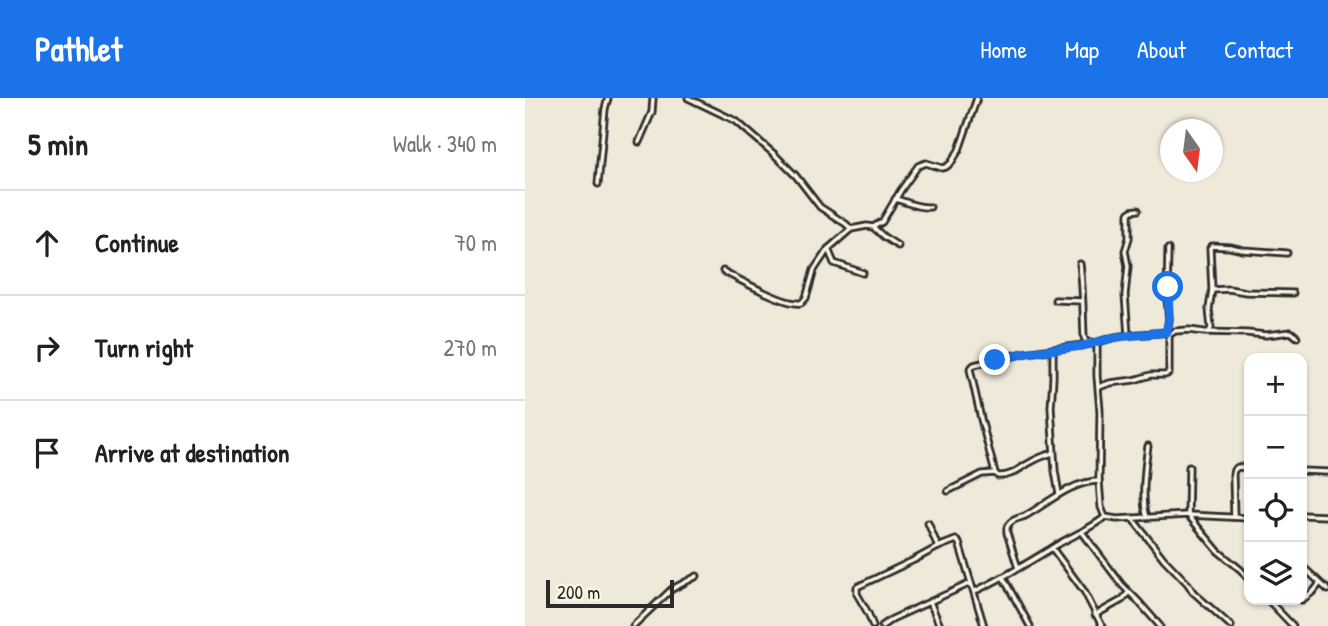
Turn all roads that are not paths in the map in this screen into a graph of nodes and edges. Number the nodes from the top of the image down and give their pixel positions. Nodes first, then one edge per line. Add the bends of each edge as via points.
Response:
1 (608, 98) edge
2 (653, 98) edge
3 (688, 98) edge
4 (977, 98) edge
5 (639, 142) dead end
6 (598, 184) dead end
7 (895, 199) junction
8 (930, 206) dead end
9 (1138, 210) dead end
10 (873, 227) junction
11 (851, 229) junction
12 (898, 246) dead end
13 (828, 249) junction
14 (1168, 249) dead end
15 (1287, 253) dead end
16 (1080, 264) dead end
17 (723, 271) dead end
18 (863, 273) dead end
19 (1212, 290) junction
20 (1293, 293) dead end
21 (1055, 300) dead end
22 (1082, 301) junction
23 (1209, 332) junction
24 (1168, 334) junction
25 (1128, 335) junction
26 (1297, 337) dead end
27 (1097, 343) junction
28 (1053, 349) junction
29 (1099, 387) junction
30 (1148, 446) dead end
31 (1053, 453) junction
32 (1189, 467) dead end
33 (1244, 468) edge
34 (1307, 471) edge
35 (995, 472) junction
36 (1328, 472) edge
37 (1100, 481) junction
38 (948, 491) dead end
39 (1059, 495) junction
40 (1188, 515) junction
41 (1307, 515) edge
42 (1328, 516) edge
43 (1105, 517) junction
44 (1147, 517) junction
45 (1234, 517) junction
46 (1132, 518) junction
47 (1244, 518) edge
48 (928, 523) dead end
49 (1082, 532) junction
50 (938, 547) junction
51 (1052, 548) junction
52 (1018, 569) junction
53 (1307, 571) edge
54 (1244, 574) edge
55 (697, 576) dead end
56 (1003, 578) junction
57 (971, 583) junction
58 (1320, 583) junction
59 (1328, 590) edge
60 (975, 591) junction
61 (1129, 592) junction
62 (1307, 596) edge
63 (930, 602) junction
64 (1273, 605) edge
65 (1095, 615) junction
66 (633, 626) edge
67 (873, 626) edge
68 (882, 626) edge
69 (940, 626) edge
70 (983, 626) edge
71 (1030, 626) edge
72 (1102, 626) edge
73 (1160, 626) edge
74 (1231, 626) edge
75 (1293, 626) edge

1 - 6 street
2 - 5 street
3 - 11 street via 736,121 796,176 820,207
4 - 7 street via 951,163 942,168 921,164
7 - 8 street via 917,207
7 - 10 street via 883,222
9 - 25 street via 1129,214 1125,248
10 - 11 street
10 - 12 street
11 - 13 street
13 - 17 street via 800,303
13 - 18 street via 834,263
14 - 24 street
15 - 19 street via 1212,246
16 - 22 street
19 - 20 street
19 - 23 street
21 - 22 street
22 - 27 street via 1084,337 1086,342
23 - 24 street
23 - 26 street via 1290,332
24 - 25 street
24 - 29 street via 1169,373
25 - 27 street
27 - 28 street
27 - 29 street
28 - 31 street
28 - 35 street via 970,369
29 - 37 street
30 - 44 street
31 - 35 street via 1016,473 998,476
31 - 39 street
32 - 40 street
33 - 45 street via 1238,467 1233,474
34 - 36 street
35 - 38 street
37 - 39 street
37 - 43 street
39 - 52 street via 1010,522 1007,533
40 - 44 street
40 - 45 street
40 - 54 street
41 - 42 street
43 - 46 street
43 - 49 street
44 - 46 street
45 - 47 street
46 - 74 street via 1193,592
48 - 50 street
49 - 51 street
49 - 61 street
50 - 57 street via 953,540 960,543
50 - 67 street via 857,587
51 - 52 street
51 - 65 street via 1084,591
52 - 56 street
53 - 58 street
55 - 66 street via 672,589
56 - 60 street
56 - 71 street
57 - 60 street
57 - 63 street
58 - 59 street
58 - 62 street
60 - 70 street
61 - 65 street
61 - 73 street
63 - 68 street
63 - 69 street
64 - 75 street
65 - 72 street

